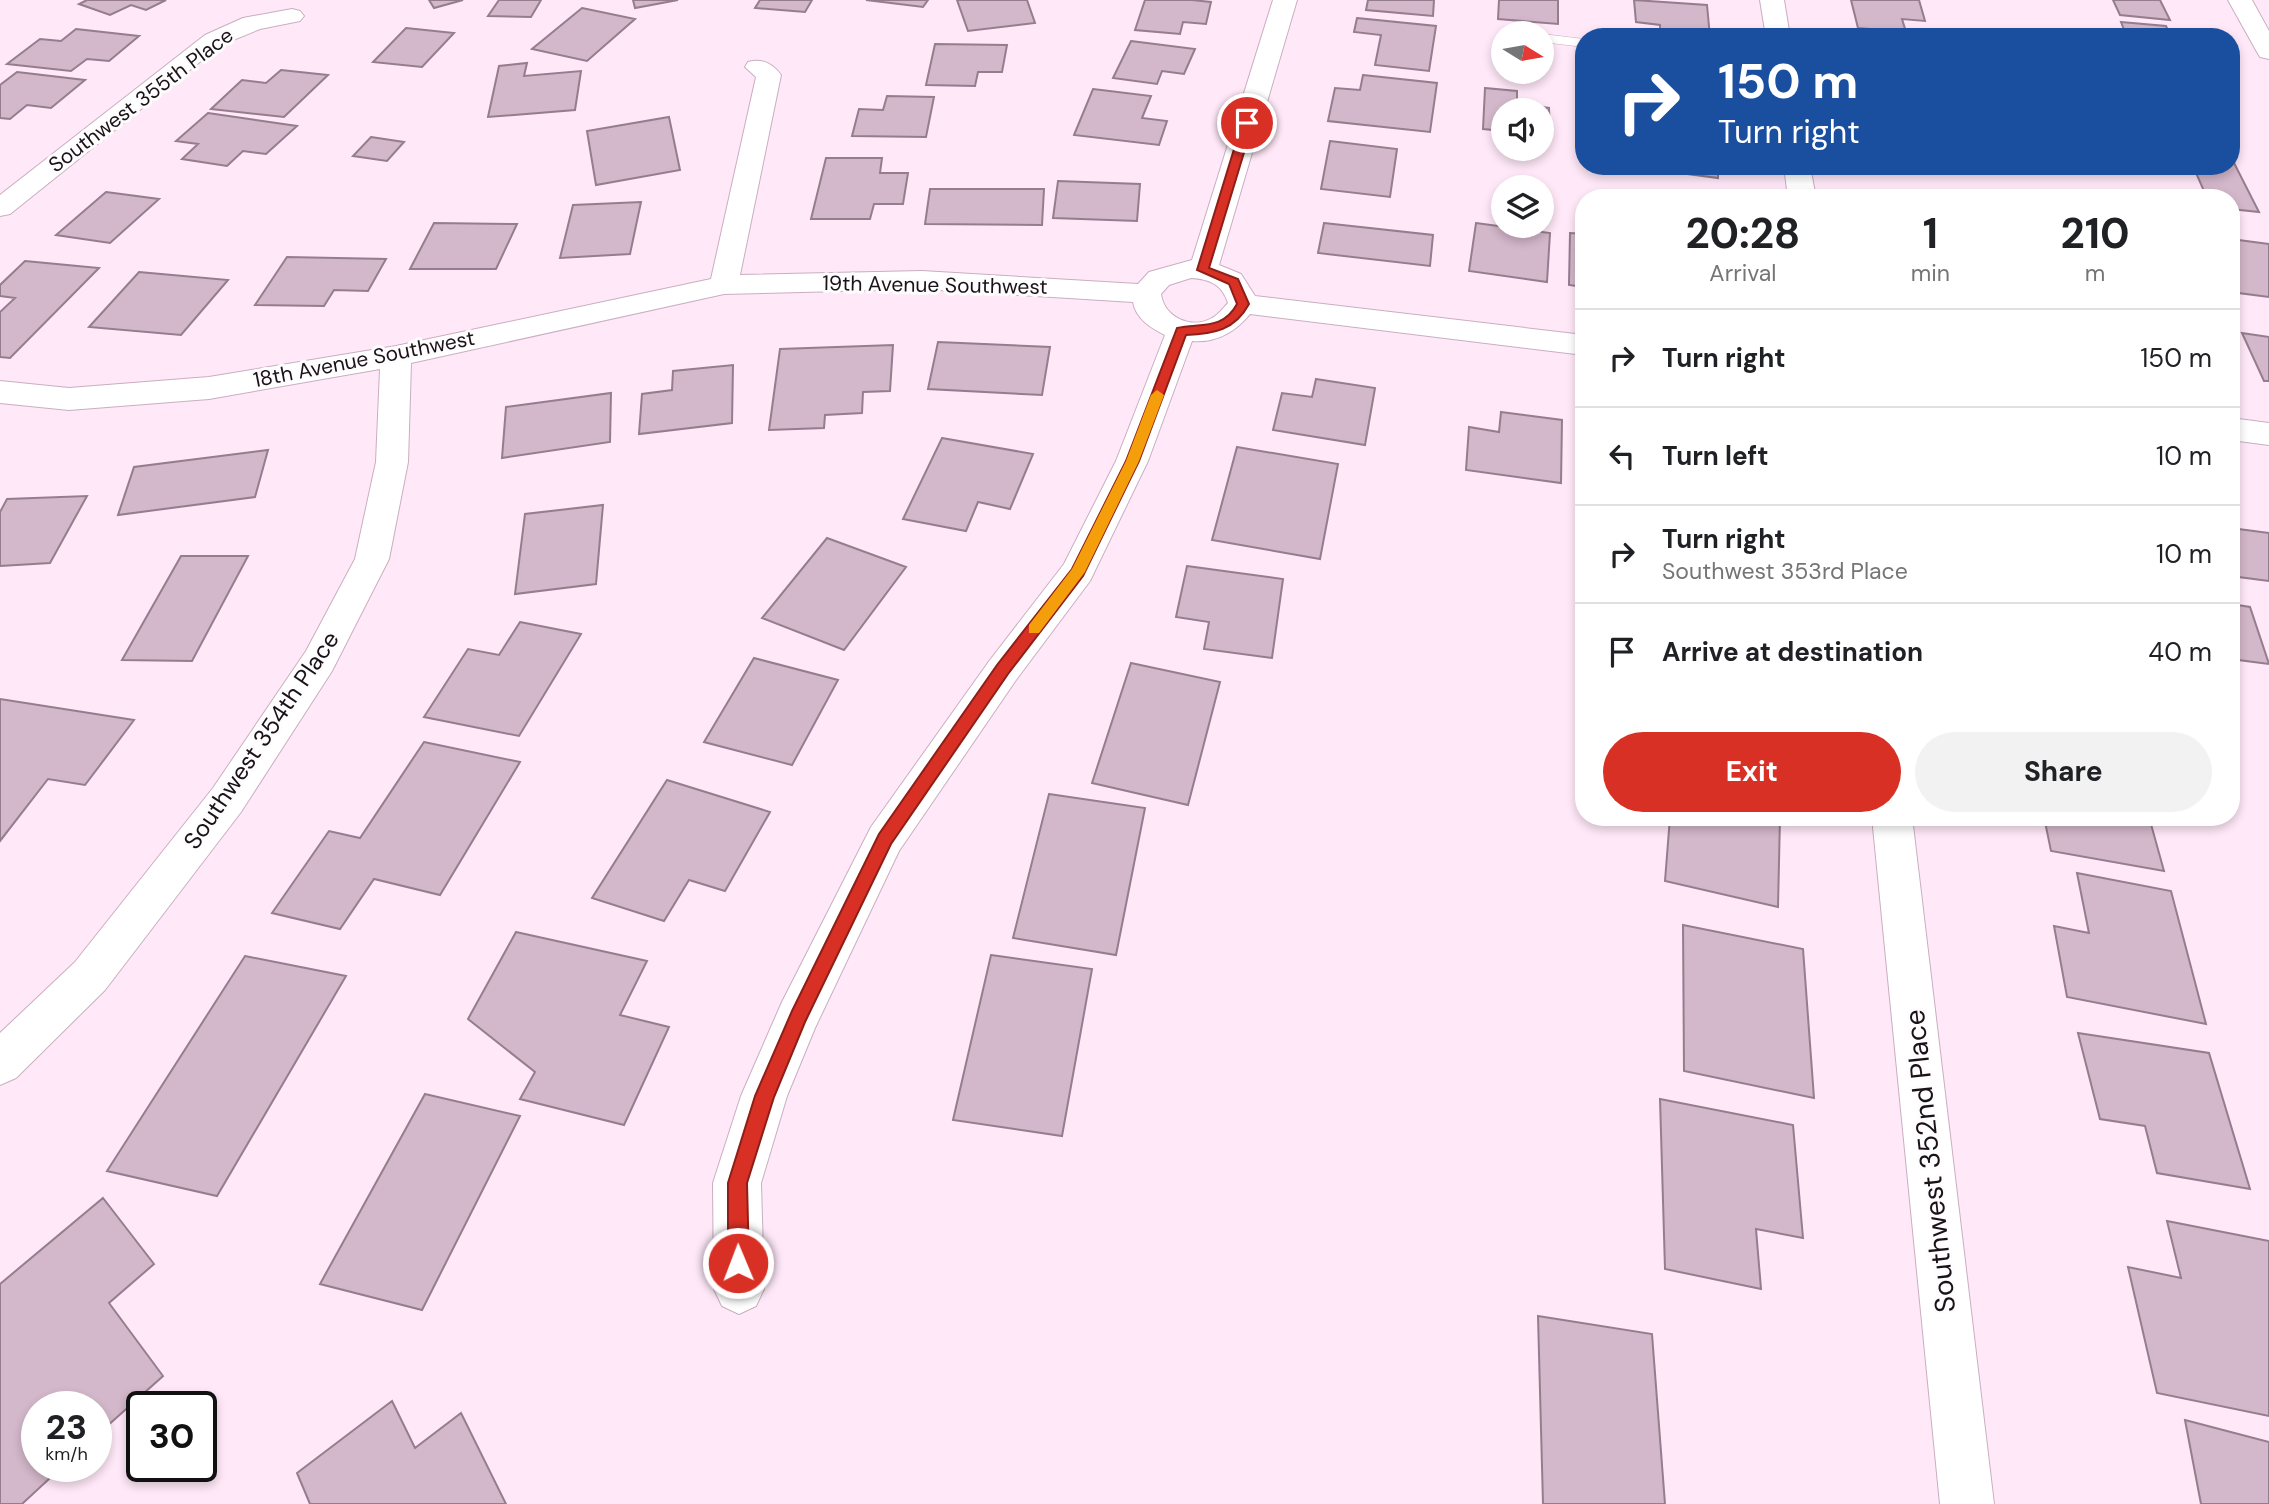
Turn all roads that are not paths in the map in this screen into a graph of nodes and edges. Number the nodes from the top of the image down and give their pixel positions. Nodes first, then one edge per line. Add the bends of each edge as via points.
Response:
1 (1285, 0) edge
2 (1772, 0) edge
3 (2240, 0) edge
4 (292, 16) dead end
5 (1777, 28) edge
6 (1554, 39) edge
7 (1575, 42) edge
8 (2269, 52) edge
9 (757, 67) dead end
10 (0, 208) edge
11 (1203, 270) junction
12 (724, 285) junction
13 (1146, 294) junction
14 (1243, 304) junction
15 (1181, 331) junction
16 (1575, 344) edge
17 (396, 356) junction
18 (0, 392) edge
19 (2240, 430) edge
20 (2269, 434) edge
21 (1893, 826) edge
22 (0, 1063) edge
23 (739, 1289) dead end
24 (1967, 1504) edge

1 - 11 street
2 - 5 street
3 - 8 street
4 - 10 street, Southwest 355th Place via 238,26 213,40
6 - 7 lane
9 - 12 street via 769,75
11 - 13 street via 1173,272 1158,279
11 - 14 street via 1234,281
12 - 13 street, 19th Avenue Southwest via 922,280
12 - 17 street, 18th Avenue Southwest
13 - 15 street via 1145,305 1154,317
14 - 15 street via 1236,317 1222,326
14 - 16 street
15 - 23 street via 1132,461 1078,572 885,839 798,1017 764,1096 737,1183
17 - 18 street, 18th Avenue Southwest via 209,388 69,399
17 - 22 street, Southwest 354th Place via 392,462 372,559 319,661 227,800 90,976
19 - 20 street
21 - 24 street, Southwest 352nd Place

